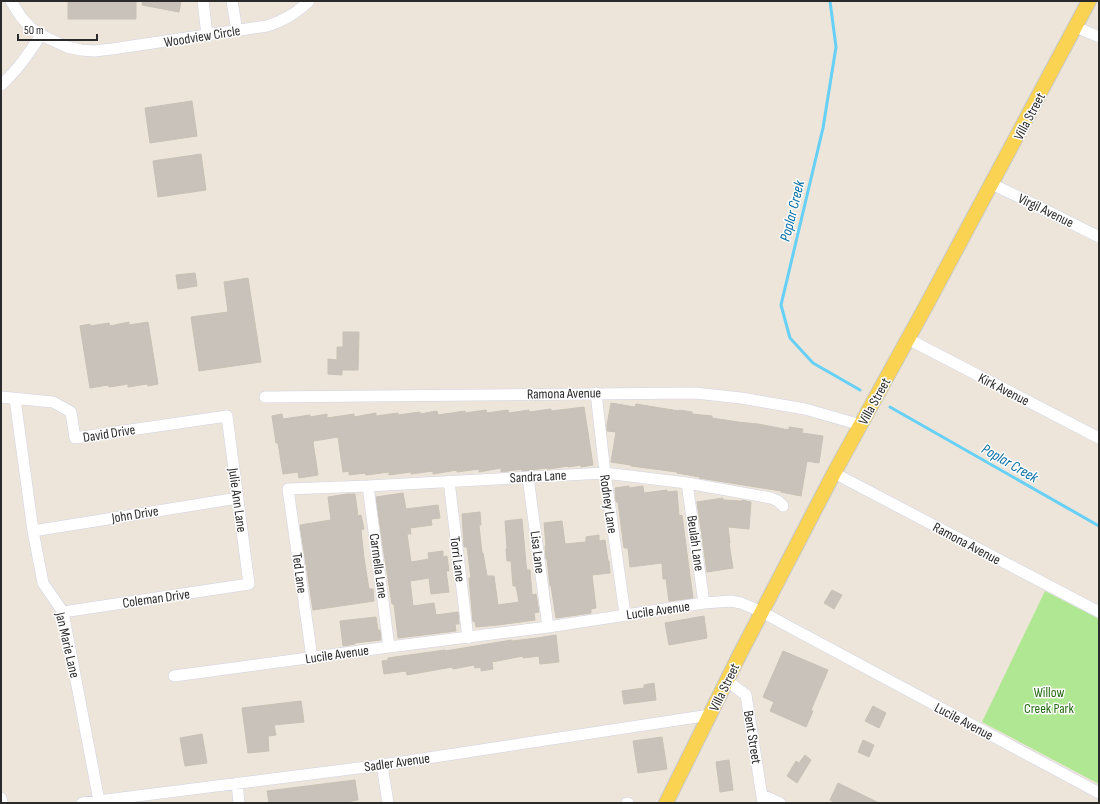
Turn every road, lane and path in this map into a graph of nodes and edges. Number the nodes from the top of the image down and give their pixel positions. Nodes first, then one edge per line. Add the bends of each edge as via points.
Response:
1 (10, 1) edge
2 (203, 1) edge
3 (232, 1) edge
4 (309, 1) edge
5 (1089, 1) edge
6 (1076, 27) junction
7 (237, 31) junction
8 (41, 35) junction
9 (207, 35) junction
10 (1099, 37) edge
11 (1, 85) edge
12 (992, 184) junction
13 (1099, 237) edge
14 (908, 340) junction
15 (596, 393) junction
16 (1, 397) edge
17 (264, 397) dead end
18 (15, 399) junction
19 (227, 416) joint
20 (861, 425) junction
21 (1099, 438) edge
22 (605, 473) junction
23 (834, 473) junction
24 (528, 477) junction
25 (449, 481) junction
26 (687, 483) junction
27 (368, 486) junction
28 (288, 489) joint
29 (238, 498) junction
30 (783, 506) dead end
31 (33, 531) junction
32 (249, 584) joint
33 (704, 603) junction
34 (63, 612) junction
35 (762, 612) junction
36 (1099, 612) edge
37 (625, 614) junction
38 (548, 627) junction
39 (468, 638) junction
40 (389, 647) junction
41 (312, 658) junction
42 (174, 676) dead end
43 (727, 681) junction
44 (710, 716) junction
45 (382, 764) junction
46 (237, 783) junction
47 (1099, 793) edge
48 (1, 798) edge
49 (763, 799) edge
50 (99, 801) junction
51 (2, 803) edge
52 (82, 803) edge
53 (239, 803) edge
54 (388, 803) edge
55 (666, 803) edge
56 (780, 803) edge

1 - 8 street, Woodview Circle via 31,28
2 - 9 street
3 - 7 street
4 - 7 street, Woodview Circle via 283,20 267,26
5 - 6 main road, Villa Street
6 - 10 street
6 - 12 main road, Villa Street
7 - 9 street, Woodview Circle
8 - 9 street, Woodview Circle via 67,47 94,51
8 - 11 street via 25,60
12 - 13 street, Virgil Avenue
12 - 14 main road, Villa Street
14 - 20 main road, Villa Street
14 - 21 street, Kirk Avenue
15 - 17 street, Ramona Avenue
15 - 20 street, Ramona Avenue via 695,393 741,398 805,409
15 - 22 street, Rodney Lane
16 - 18 street
18 - 19 street, David Drive via 53,402 71,412 75,438
18 - 31 street, Jan Marie Lane
19 - 29 street, Julie Ann Lane
20 - 23 main road, Villa Street
22 - 24 street, Sandra Lane
22 - 26 street, Sandra Lane
22 - 37 street, Rodney Lane
23 - 35 main road, Villa Street
23 - 36 street, Ramona Avenue
24 - 25 street, Sandra Lane
24 - 38 street, Lisa Lane
25 - 27 street, Sandra Lane
25 - 39 street, Torri Lane
26 - 30 street, Sandra Lane via 771,498
26 - 33 street, Beulah Lane
27 - 28 street, Sandra Lane
27 - 40 street, Carmella Lane
28 - 41 street, Ted Lane
29 - 31 street, John Drive
29 - 32 street, Julie Ann Lane
31 - 34 street, Jan Marie Lane via 43,583
32 - 34 street, Coleman Drive
33 - 35 street, Lucile Avenue via 730,601
33 - 37 street, Lucile Avenue
34 - 50 street, Jan Marie Lane
35 - 43 main road, Villa Street
35 - 47 street, Lucile Avenue
37 - 38 street, Lucile Avenue
38 - 39 street, Lucile Avenue
39 - 40 street, Lucile Avenue
40 - 41 street, Lucile Avenue
41 - 42 street, Lucile Avenue
43 - 44 main road, Villa Street
43 - 49 street, Bent Street via 746,695
44 - 45 street, Sadler Avenue
44 - 55 main road, Villa Street
45 - 46 street, Sadler Avenue
45 - 54 street
46 - 50 street, Sadler Avenue
46 - 53 street
48 - 51 street
49 - 56 street
50 - 52 street, Sadler Avenue

